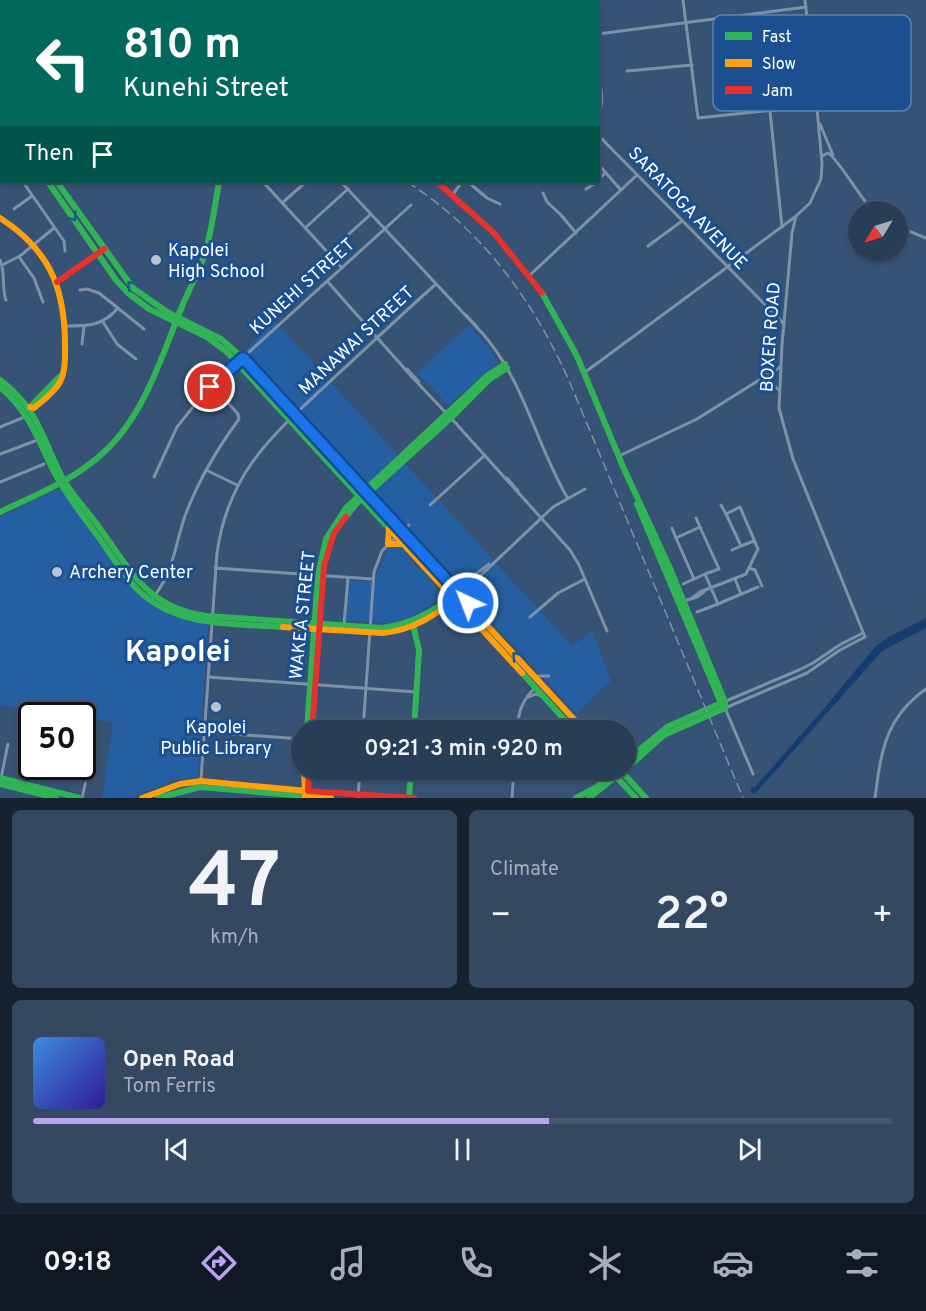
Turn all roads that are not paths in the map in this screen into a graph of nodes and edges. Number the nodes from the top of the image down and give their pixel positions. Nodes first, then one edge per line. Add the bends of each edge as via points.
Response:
1 (683, 0) edge
2 (805, 0) edge
3 (806, 7) junction
4 (746, 15) edge
5 (807, 15) edge
6 (713, 19) edge
7 (686, 23) junction
8 (600, 34) edge
9 (692, 65) junction
10 (627, 71) dead end
11 (600, 92) edge
12 (770, 111) joint
13 (817, 111) edge
14 (817, 111) edge
15 (600, 112) edge
16 (600, 137) edge
17 (833, 155) junction
18 (821, 156) junction
19 (600, 167) edge
20 (605, 173) junction
21 (637, 175) junction
22 (600, 179) edge
23 (24, 183) edge
24 (49, 183) edge
25 (58, 183) edge
26 (221, 183) edge
27 (221, 183) edge
28 (264, 183) edge
29 (305, 183) edge
30 (342, 183) edge
31 (438, 183) edge
32 (461, 183) edge
33 (469, 183) edge
34 (595, 183) edge
35 (348, 189) junction
36 (586, 189) dead end
37 (621, 190) junction
38 (543, 193) dead end
39 (453, 194) junction
40 (33, 196) junction
41 (865, 201) edge
42 (282, 202) junction
43 (500, 204) dead end
44 (411, 205) dead end
45 (14, 209) dead end
46 (371, 214) junction
47 (796, 216) junction
48 (0, 218) edge
49 (682, 221) junction
50 (54, 227) junction
51 (782, 227) junction
52 (305, 228) junction
53 (385, 228) junction
54 (908, 231) edge
55 (576, 232) junction
56 (926, 238) edge
57 (33, 244) junction
58 (648, 246) dead end
59 (65, 251) dead end
60 (101, 251) junction
61 (328, 252) junction
62 (19, 257) junction
63 (0, 260) edge
64 (2, 265) junction
65 (727, 267) junction
66 (342, 268) junction
67 (530, 275) junction
68 (327, 281) junction
69 (57, 282) junction
70 (436, 284) junction
71 (80, 290) dead end
72 (6, 300) dead end
73 (185, 300) junction
74 (43, 302) dead end
75 (118, 308) junction
76 (165, 314) junction
77 (178, 319) junction
78 (103, 322) junction
79 (784, 324) junction
80 (66, 326) junction
81 (84, 326) junction
82 (144, 329) dead end
83 (171, 334) junction
84 (377, 337) junction
85 (82, 344) dead end
86 (136, 359) dead end
87 (240, 360) junction
88 (506, 366) junction
89 (780, 367) junction
90 (584, 373) junction
91 (0, 380) edge
92 (759, 381) junction
93 (212, 386) junction
94 (0, 387) edge
95 (779, 390) junction
96 (27, 409) junction
97 (449, 416) junction
98 (292, 417) junction
99 (22, 418) dead end
100 (0, 427) edge
101 (35, 441) dead end
102 (0, 453) edge
103 (485, 455) junction
104 (619, 456) junction
105 (44, 464) dead end
106 (206, 470) junction
107 (57, 471) junction
108 (74, 474) junction
109 (154, 477) dead end
110 (62, 481) junction
111 (0, 482) edge
112 (237, 485) junction
113 (354, 485) junction
114 (373, 486) junction
115 (48, 488) junction
116 (585, 489) dead end
117 (633, 490) junction
118 (363, 495) junction
119 (567, 497) junction
120 (375, 502) junction
121 (352, 505) junction
122 (430, 505) dead end
123 (721, 505) dead end
124 (369, 506) junction
125 (0, 512) edge
126 (726, 514) junction
127 (542, 517) junction
128 (696, 518) dead end
129 (409, 525) dead end
130 (700, 526) junction
131 (388, 528) junction
132 (672, 528) dead end
133 (399, 534) junction
134 (676, 538) junction
135 (754, 541) junction
136 (388, 544) junction
137 (403, 544) junction
138 (741, 546) junction
139 (732, 550) dead end
140 (215, 568) junction
141 (749, 568) junction
142 (705, 574) junction
143 (320, 576) junction
144 (348, 578) junction
145 (373, 579) junction
146 (585, 579) junction
147 (694, 579) junction
148 (735, 579) junction
149 (449, 583) junction
150 (469, 584) junction
151 (683, 584) dead end
152 (444, 589) junction
153 (711, 589) junction
154 (741, 594) junction
155 (456, 596) junction
156 (152, 599) junction
157 (683, 601) junction
158 (718, 604) junction
159 (465, 606) junction
160 (443, 607) junction
161 (697, 612) dead end
162 (317, 614) junction
163 (530, 617) dead end
164 (211, 619) junction
165 (413, 625) junction
166 (305, 626) junction
167 (317, 626) junction
168 (344, 626) junction
169 (329, 627) junction
170 (369, 630) junction
171 (607, 631) dead end
172 (864, 635) junction
173 (316, 638) junction
174 (208, 677) junction
175 (531, 678) junction
176 (313, 684) junction
177 (538, 686) junction
178 (365, 688) junction
179 (926, 689) edge
180 (416, 692) junction
181 (542, 696) junction
182 (526, 698) junction
183 (724, 704) junction
184 (308, 720) edge
185 (312, 720) edge
186 (363, 720) edge
187 (415, 720) edge
188 (518, 720) edge
189 (565, 720) edge
190 (574, 720) edge
191 (204, 732) junction
192 (656, 737) junction
193 (291, 738) edge
194 (9, 744) dead end
195 (636, 753) edge
196 (636, 755) edge
197 (753, 774) dead end
198 (0, 779) edge
199 (86, 780) edge
200 (359, 780) edge
201 (410, 780) edge
202 (513, 780) edge
203 (606, 780) edge
204 (608, 780) edge
205 (624, 780) edge
206 (627, 780) edge
207 (0, 784) edge
208 (201, 784) junction
209 (251, 792) edge
210 (305, 794) edge
211 (358, 796) edge
212 (145, 797) edge
213 (56, 798) edge
214 (81, 798) edge
215 (158, 798) edge
216 (331, 798) edge
217 (409, 798) edge
218 (414, 798) edge
219 (512, 798) edge
220 (576, 798) edge
221 (589, 798) edge
222 (636, 798) edge
223 (646, 798) edge
224 (875, 798) edge

1 - 7 street
2 - 3 street
3 - 4 street
3 - 5 street
6 - 7 street
7 - 8 street
7 - 9 street
9 - 10 street
9 - 12 street via 698,118
11 - 15 street
12 - 51 street
13 - 17 street
14 - 18 street, BOXER ROAD
16 - 21 street, SARATOGA AVENUE
17 - 18 street
17 - 41 street
18 - 47 street, BOXER ROAD via 818,187
19 - 20 street
20 - 22 street
20 - 37 street
21 - 37 street
21 - 49 street, SARATOGA AVENUE
23 - 40 street
24 -> 60 main road
25 - 60 main road
26 - 73 main road via 205,253
27 - 77 main road via 206,260
28 - 42 street
29 - 42 street
30 - 35 street
31 - 39 main road
32 - 39 street
33 - 43 street
34 - 36 street
35 - 46 street
35 - 52 street
37 - 55 street
38 - 55 street
39 - 67 main road via 494,232
40 - 45 street
40 - 50 street
42 - 52 street
44 - 53 street, KUNEHI STREET
46 - 53 street
46 - 61 street
47 - 51 street
47 - 79 street, BOXER ROAD
48 - 57 main road
49 - 58 street
49 - 65 street, SARATOGA AVENUE
50 - 57 street
50 - 59 street via 64,241
51 - 65 street
52 - 61 street
53 - 66 street, KUNEHI STREET
53 - 70 street
54 - 56 street
55 - 67 street
57 - 62 street
57 - 69 main road
60 - 69 main road
60 - 76 main road via 128,293 143,306
61 - 66 street
62 - 64 street
62 - 74 street via 34,278
63 - 64 street
64 - 72 street
65 - 79 street, SARATOGA AVENUE
65 - 90 street
66 - 68 street, KUNEHI STREET
67 - 90 main road via 562,326
68 - 84 street
68 - 87 street, KUNEHI STREET
69 - 80 main road
70 - 84 street, MANAWAI STREET
70 - 88 street
71 - 75 street via 96,292
73 - 76 main road via 177,311
73 - 77 main road
75 - 78 street
75 - 82 street
76 - 77 main road
76 - 83 main road
77 - 83 main road
77 - 87 main road
78 - 81 street
78 - 86 street via 117,344
79 - 89 street, BOXER ROAD
80 - 81 street
80 - 96 main road via 61,375
81 - 85 street
83 - 108 main road via 130,422 106,451
84 - 97 street
84 - 98 street, MANAWAI STREET
87 - 93 street, KUNEHI STREET
87 - 98 main road
88 - 97 main road, WAKEA STREET via 487,376
88 - 119 street
89 - 92 street
89 - 95 street, BOXER ROAD
90 - 104 main road
91 - 96 main road
92 - 95 street via 770,382
92 - 104 street via 697,418
93 - 106 street via 239,418
93 - 109 street, KUNEHI STREET via 177,427
94 - 96 main road
95 - 172 street, BOXER ROAD via 781,417 793,459
96 - 107 main road
97 - 103 street
97 - 114 main road, WAKEA STREET
98 - 112 street, MANAWAI STREET via 258,452
98 - 113 main road
99 - 100 street
101 - 102 street
103 - 122 street
103 - 127 street
104 - 117 main road
105 - 111 street
106 - 112 street
106 - 156 street via 185,518 170,571
107 - 108 main road
107 - 110 main road
107 - 115 main road
108 - 110 main road
110 - 115 main road
110 - 156 main road via 132,583
112 - 140 street, MANAWAI STREET via 222,525
113 - 114 main road
113 - 118 main road
113 - 121 main road
114 - 118 main road, WAKEA STREET
114 - 120 main road
115 - 125 main road
116 - 119 street
117 - 157 main road
117 - 183 main road
118 - 120 main road
118 - 121 main road, WAKEA STREET
118 - 124 main road
119 - 127 street
120 - 133 main road
121 - 124 main road
121 - 143 main road, WAKEA STREET via 338,517 326,539
123 - 126 street
124 - 131 main road
126 - 135 street via 740,507
126 - 138 street
127 - 146 street via 570,550
127 - 150 street
128 - 130 street
129 - 133 street
130 - 134 street
130 - 142 street via 719,569
131 - 133 main road
131 - 136 main road
132 - 134 street
133 - 136 street
133 - 137 main road
133 - 149 main road
134 - 147 street
135 - 138 street
135 - 141 street via 758,549
136 - 137 main road
136 - 145 street via 378,559
137 - 152 main road
138 - 139 street
140 - 143 street
140 - 164 street, MANAWAI STREET
141 - 148 street
141 - 154 street via 755,570 760,587
142 - 147 street
142 - 153 street
143 - 144 street
143 - 162 main road, WAKEA STREET
144 - 145 street
144 - 168 street
145 - 170 street
146 - 163 street via 558,593
146 - 171 street
147 - 151 street
148 - 153 street
148 - 154 street
149 - 150 main road
149 - 155 main road
150 - 155 street
150 - 159 main road
152 - 155 main road
152 - 160 main road
153 - 157 street
153 - 158 street
154 - 158 street
155 - 159 main road
155 - 160 main road
156 - 164 main road via 177,616
157 - 183 main road
158 - 161 street
159 - 160 main road
159 - 175 main road
160 - 165 main road
162 - 166 main road
162 - 167 main road, WAKEA STREET
162 - 169 main road
164 - 166 main road
164 - 174 street, MANAWAI STREET
165 - 170 main road
165 - 180 main road via 419,650
166 - 167 main road
166 - 173 main road
167 - 169 main road
167 - 173 main road, WAKEA STREET
168 - 169 main road
168 - 170 main road
169 - 170 main road
169 - 173 main road
170 - 178 street
172 - 183 street via 841,644 798,671
172 - 183 street via 807,673
173 - 176 main road, WAKEA STREET
174 - 176 street
174 - 191 street, MANAWAI STREET
175 - 177 main road
175 - 177 street via 549,676
175 - 182 street
176 - 178 street
176 - 184 main road, WAKEA STREET
176 - 185 main road, WAKEA STREET
177 - 181 main road
177 - 182 street
177 - 190 main road
178 - 180 street
178 - 186 street
179 - 224 street via 902,710 887,735
180 - 187 main road
181 - 182 street via 533,694
181 - 189 main road
182 - 188 street
183 - 192 main road via 672,724
183 - 197 street
191 - 193 street
191 - 208 street, MANAWAI STREET
192 - 195 main road
192 - 196 main road
194 - 198 street
198 - 214 main road
199 - 214 street
200 - 211 street
201 - 217 main road
202 - 219 street
203 - 220 main road
204 - 221 main road
205 - 222 main road
206 - 223 main road
207 - 213 main road
208 - 209 main road
208 - 212 main road via 180,784
208 - 215 main road
209 - 210 main road
210 - 211 main road
210 - 216 main road
211 - 217 main road
217 - 218 main road

